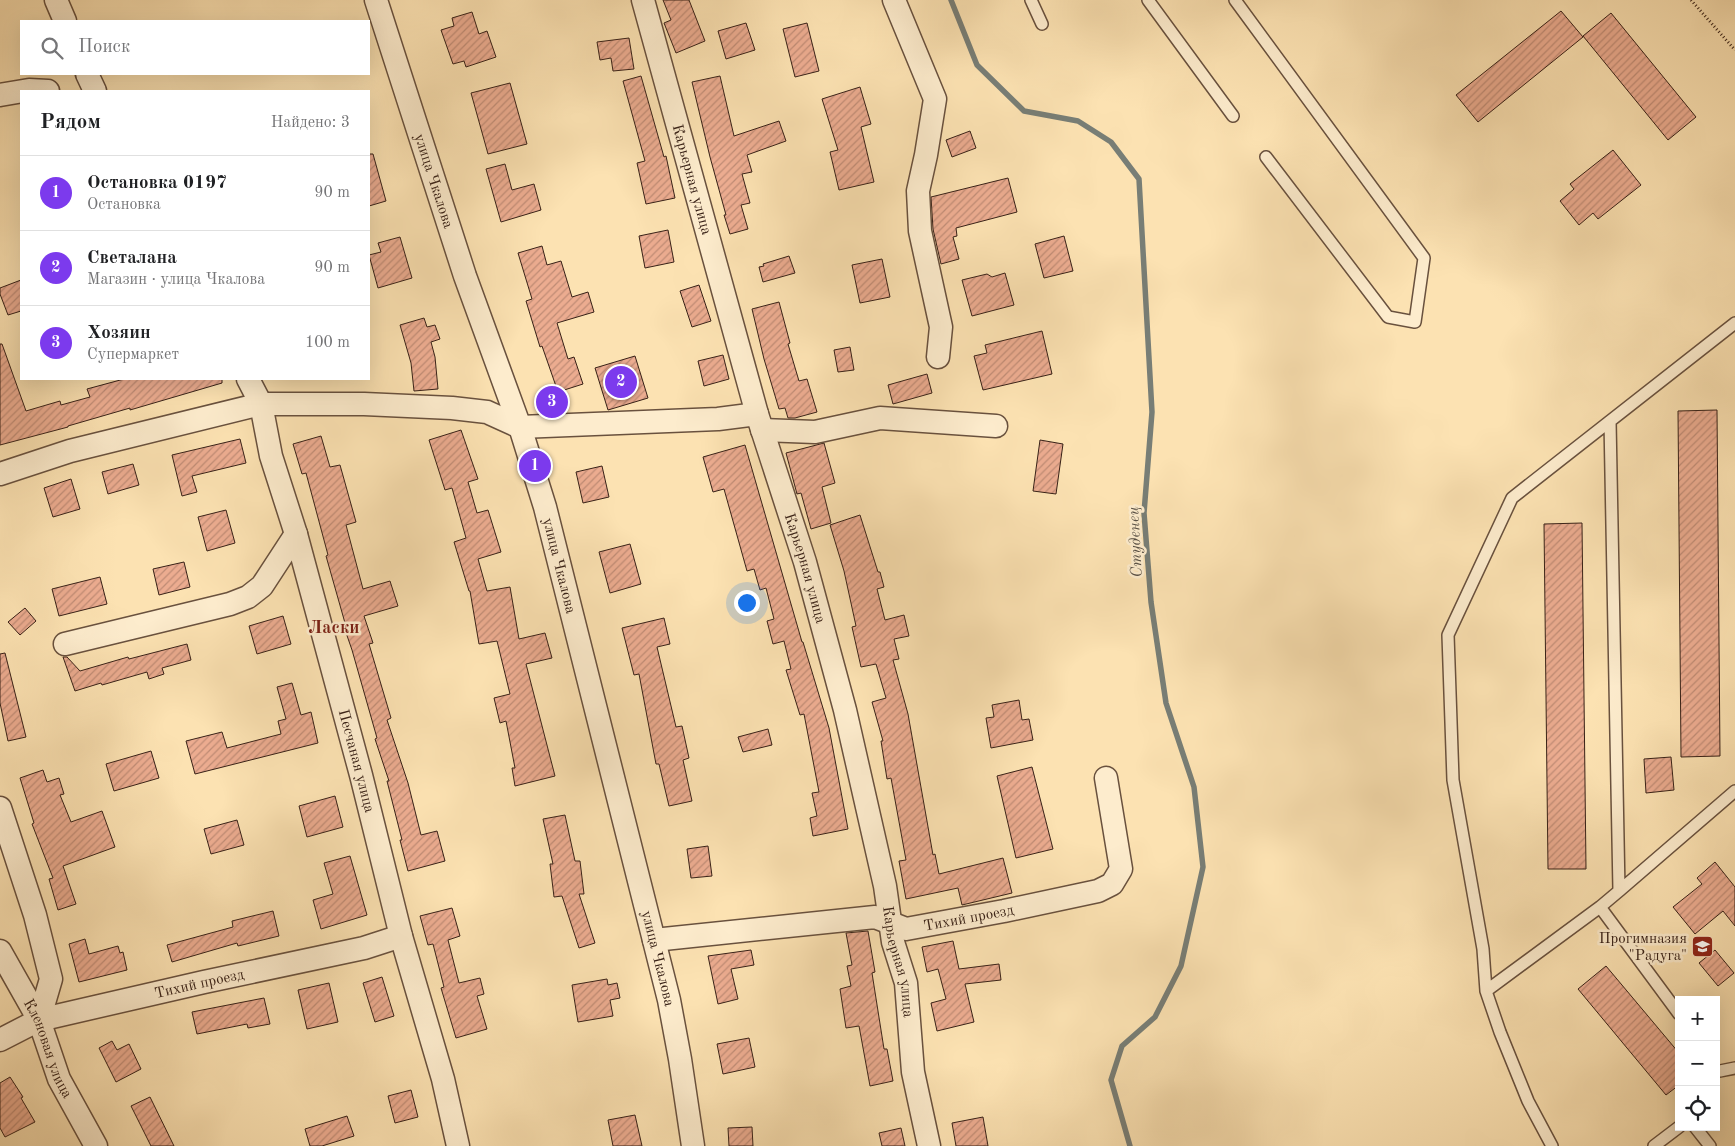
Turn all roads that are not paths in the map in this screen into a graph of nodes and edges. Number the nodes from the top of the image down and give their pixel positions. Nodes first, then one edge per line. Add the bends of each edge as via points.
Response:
1 (56, 0) edge
2 (376, 0) edge
3 (644, 0) edge
4 (894, 0) edge
5 (1031, 0) edge
6 (1148, 0) edge
7 (1235, 0) edge
8 (65, 20) edge
9 (1042, 24) dead end
10 (87, 75) edge
11 (95, 90) edge
12 (20, 92) edge
13 (0, 95) edge
14 (1233, 116) dead end
15 (1266, 157) dead end
16 (1735, 323) edge
17 (938, 357) dead end
18 (249, 380) edge
19 (261, 404) junction
20 (1610, 421) junction
21 (760, 422) junction
22 (996, 426) dead end
23 (520, 427) junction
24 (0, 474) edge
25 (296, 534) junction
26 (65, 644) dead end
27 (1106, 778) dead end
28 (1735, 791) edge
29 (0, 808) edge
30 (1619, 891) junction
31 (1600, 908) junction
32 (891, 922) junction
33 (401, 936) junction
34 (654, 940) junction
35 (0, 951) edge
36 (1486, 991) junction
37 (1675, 1009) edge
38 (39, 1020) junction
39 (0, 1040) edge
40 (1735, 1068) edge
41 (1720, 1070) edge
42 (1675, 1130) edge
43 (1697, 1131) edge
44 (96, 1146) edge
45 (458, 1146) edge
46 (693, 1146) edge
47 (929, 1146) edge
48 (1552, 1146) edge
49 (1654, 1146) edge
50 (1710, 1146) edge

1 - 8 street
2 - 23 street, улица Чкалова via 464,276
3 - 21 street, Карьерная улица
4 - 17 street via 935,99 918,191 920,231 941,327
5 - 9 lane
6 - 14 lane
7 - 15 lane via 1424,258 1416,322 1388,317
10 - 11 street
12 - 13 street
16 - 20 lane
18 - 19 street, Песчаная улица
19 - 23 street via 452,408 487,412
19 - 24 street via 70,451
19 - 25 street, Песчаная улица via 271,456
20 - 30 lane
20 - 36 lane via 1512,498 1448,634 1453,780 1483,949
21 - 22 street via 815,432 880,418
21 - 23 street via 718,419
21 - 32 street, Карьерная улица via 805,562 845,710
23 - 34 street, улица Чкалова via 550,524
25 - 26 street via 262,586 248,597
25 - 33 street, Песчаная улица
27 - 32 street, Тихий проезд via 1121,869 1112,884 1098,891 906,928
28 - 30 lane
29 - 38 street via 35,915 51,979
30 - 31 lane
31 - 36 lane
31 - 37 lane
32 - 34 street, Тихий проезд via 875,917
32 - 47 street, Карьерная улица via 893,942 906,983 913,1072
33 - 38 street, Тихий проезд via 364,948
33 - 45 street, Песчаная улица via 443,1080
34 - 46 street, улица Чкалова via 679,1051
35 - 38 street, Кленовая улица
36 - 48 lane via 1528,1100
38 - 39 street, Тихий проезд
38 - 44 street, Кленовая улица via 59,1079
40 - 41 lane
42 - 49 lane
43 - 50 lane

